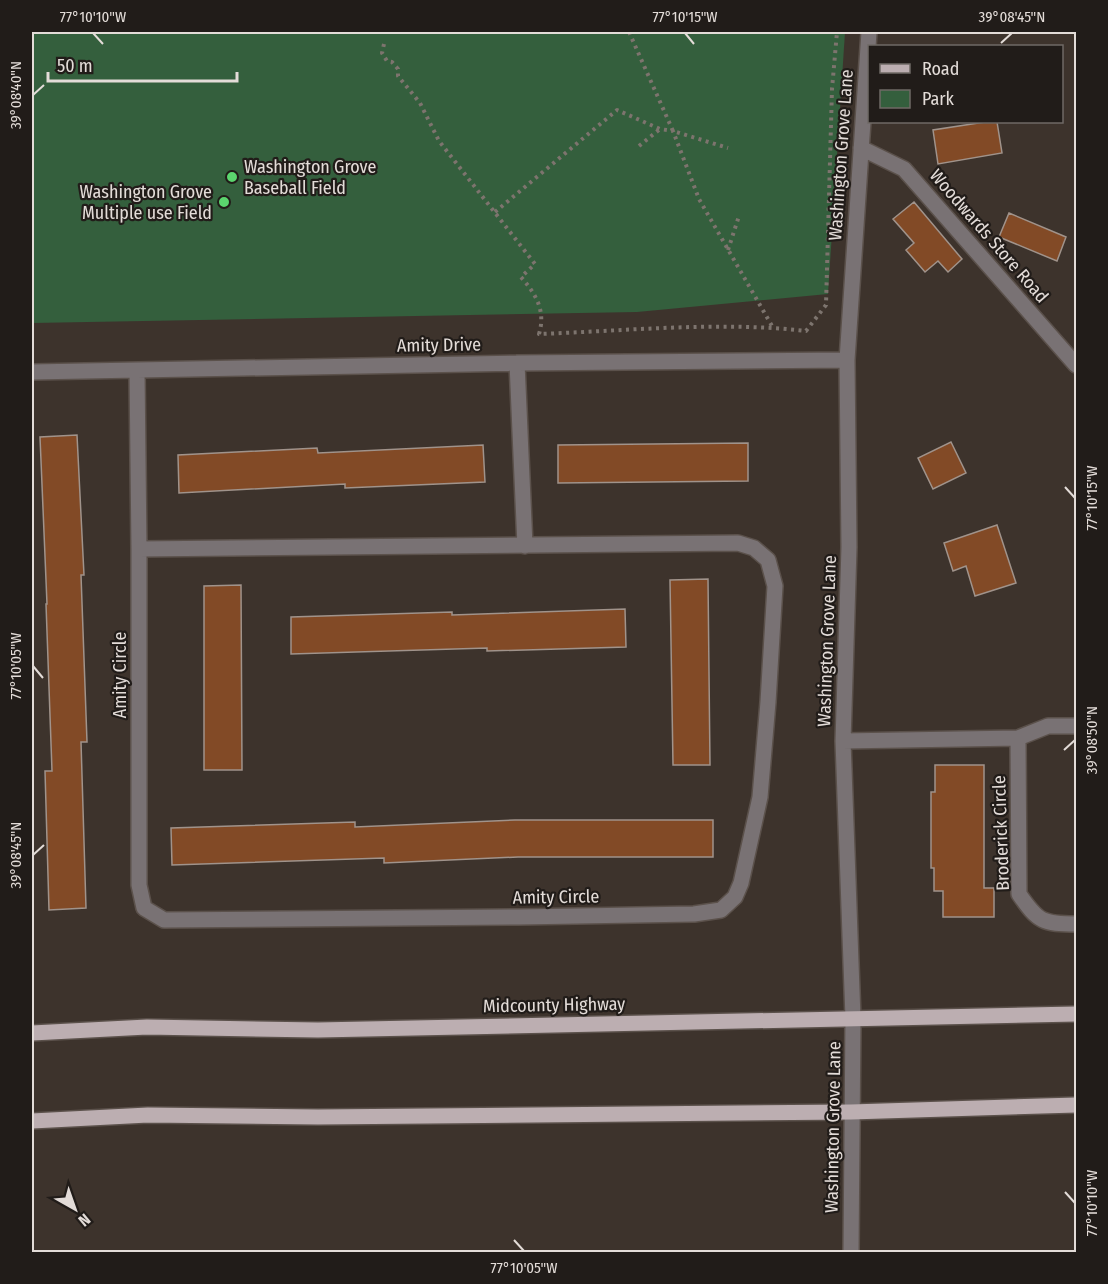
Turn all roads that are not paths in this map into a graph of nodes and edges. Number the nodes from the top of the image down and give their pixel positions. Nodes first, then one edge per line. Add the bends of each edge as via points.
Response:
1 (868, 46) edge
2 (861, 148) junction
3 (847, 360) junction
4 (517, 363) junction
5 (1077, 365) edge
6 (136, 371) junction
7 (32, 372) edge
8 (525, 546) junction
9 (140, 549) junction
10 (1077, 726) edge
11 (1018, 738) junction
12 (843, 741) junction
13 (1077, 924) edge
14 (1077, 1014) edge
15 (853, 1018) junction
16 (32, 1033) edge
17 (1077, 1105) edge
18 (851, 1112) junction
19 (32, 1121) edge
20 (851, 1252) edge

1 - 2 street, Washington Grove Lane
2 - 3 street, Washington Grove Lane
2 - 5 street, Woodwards Store Road via 904,169
3 - 4 street, Amity Drive
3 - 12 street, Washington Grove Lane via 849,547
4 - 6 street, Amity Drive
4 - 8 street
6 - 7 street, Amity Drive
6 - 9 street, Amity Circle
8 - 9 street, Amity Circle
8 - 9 street, Amity Circle via 738,543 754,548 768,560 775,586 760,797 741,883 735,897 721,910 519,918 164,920 144,908 139,885
10 - 11 street via 1048,726
11 - 12 street
11 - 13 street, Broderick Circle via 1019,894 1040,919 1053,924
12 - 15 street, Washington Grove Lane
14 - 15 main road, Midcounty Highway
15 - 16 main road, Midcounty Highway via 318,1030 147,1027
15 - 18 street, Washington Grove Lane
17 - 18 main road
18 - 19 main road via 148,1115
18 - 20 street, Washington Grove Lane

